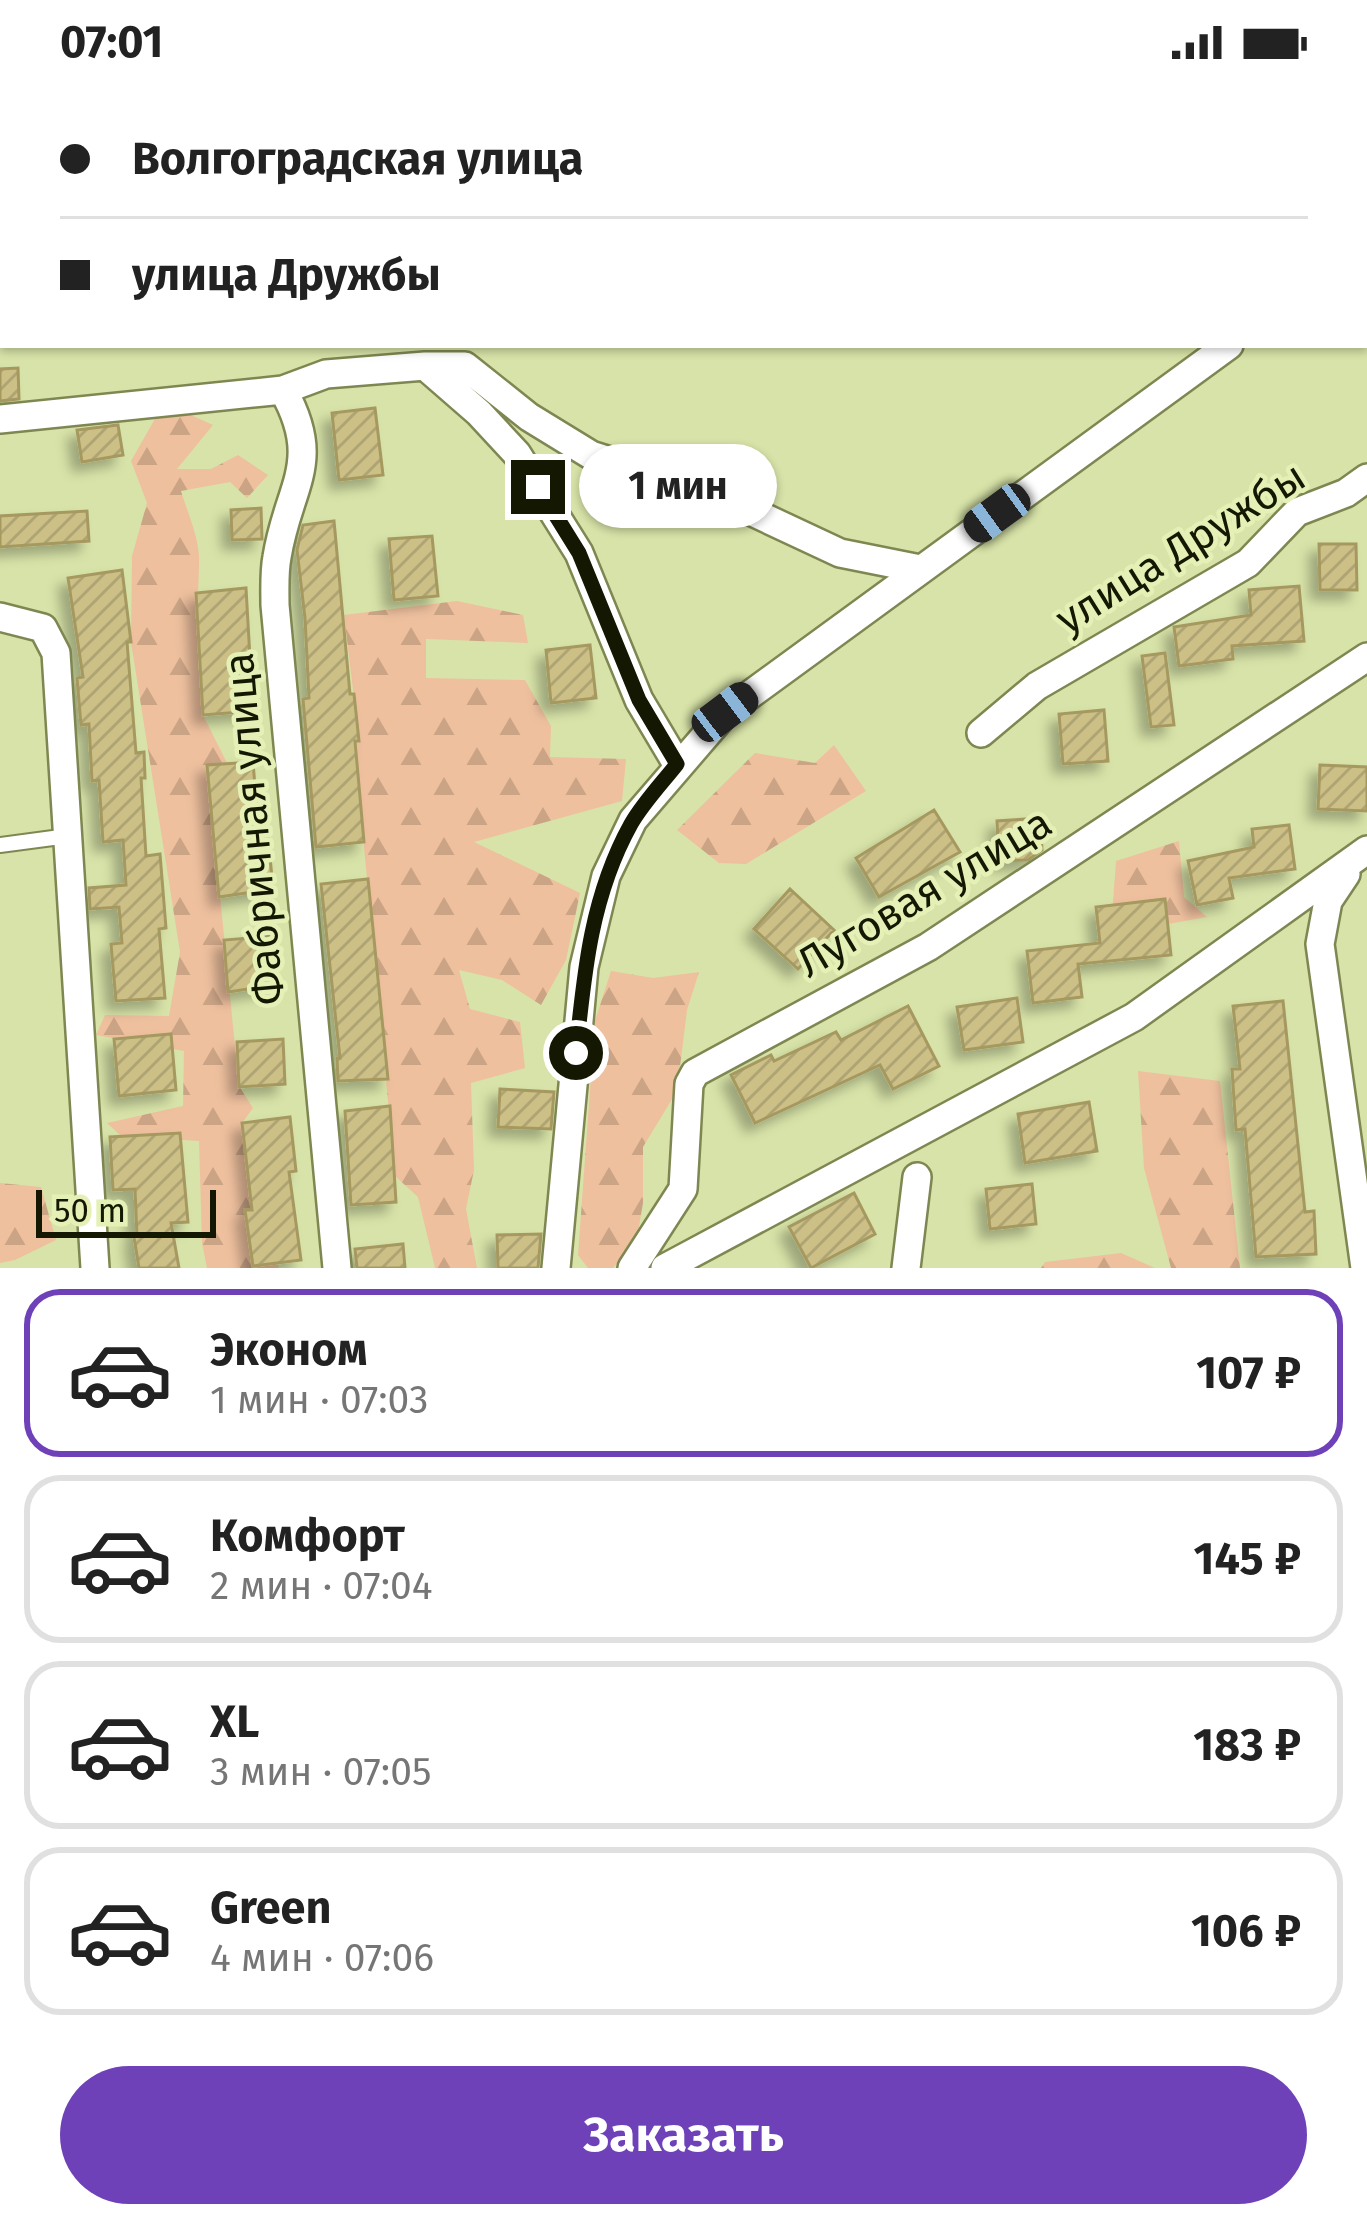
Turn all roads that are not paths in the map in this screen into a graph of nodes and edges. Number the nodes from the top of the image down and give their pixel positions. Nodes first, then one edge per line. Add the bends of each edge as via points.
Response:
1 (1225, 348) edge
2 (425, 366) junction
3 (283, 390) junction
4 (0, 419) edge
5 (1367, 478) edge
6 (920, 569) junction
7 (0, 617) edge
8 (1367, 657) edge
9 (981, 733) dead end
10 (677, 764) junction
11 (68, 836) junction
12 (0, 845) edge
13 (1367, 851) edge
14 (1289, 906) junction
15 (1319, 944) junction
16 (917, 1177) dead end
17 (95, 1268) edge
18 (337, 1268) edge
19 (556, 1268) edge
20 (632, 1268) edge
21 (665, 1268) edge
22 (906, 1268) edge
23 (1365, 1268) edge

1 - 6 street
2 - 3 street via 326,374
2 - 6 street via 465,366 591,455 714,494 840,553
2 - 10 street via 518,454 579,553 639,700
3 - 4 street
3 - 18 street, Фабричная улица via 304,456 277,556 275,605
5 - 9 street, улица Дружбы via 1297,512 1248,563 1037,686
6 - 10 street via 725,712
7 - 11 street via 43,628 56,653
8 - 20 street, Луговая улица via 928,947 695,1073 683,1189
10 - 19 street via 633,820 594,914
11 - 12 lane
11 - 17 street
13 - 14 street
13 - 15 street via 1328,902
14 - 15 street
14 - 21 street via 1134,1017
15 - 23 street
16 - 22 street

